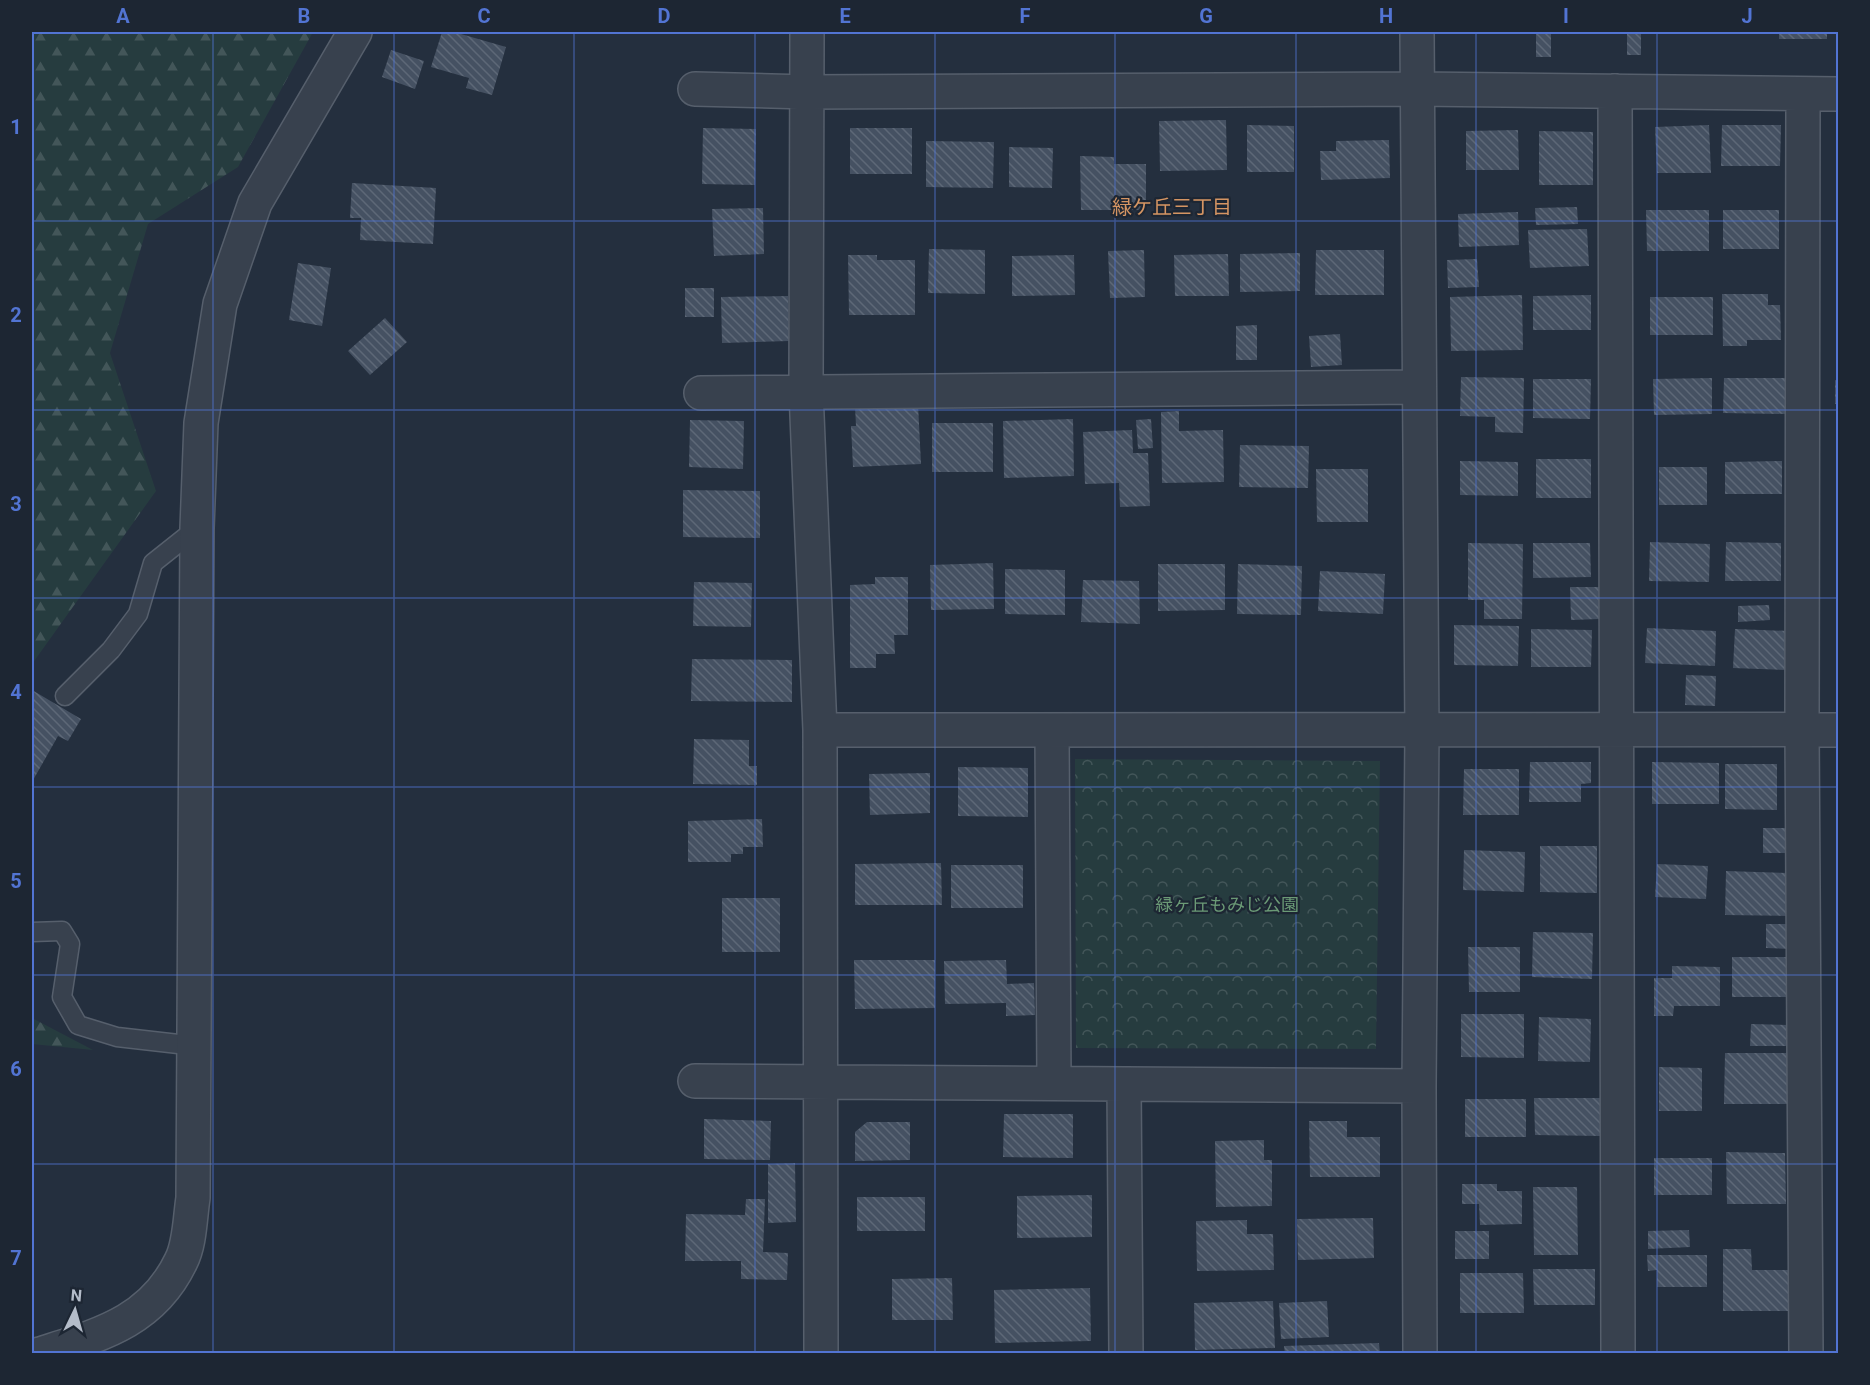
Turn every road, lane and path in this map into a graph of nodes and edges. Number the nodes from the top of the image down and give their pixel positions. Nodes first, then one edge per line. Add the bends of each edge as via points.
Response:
1 (355, 32) edge
2 (807, 32) edge
3 (1417, 32) edge
4 (695, 89) dead end
5 (1417, 89) junction
6 (1615, 91) junction
7 (808, 92) junction
8 (1803, 94) junction
9 (1839, 94) edge
10 (1418, 387) junction
11 (806, 391) junction
12 (701, 393) dead end
13 (197, 528) junction
14 (66, 696) dead end
15 (1615, 729) junction
16 (820, 730) junction
17 (1802, 730) junction
18 (1839, 730) edge
19 (1052, 732) junction
20 (1422, 732) junction
21 (32, 932) edge
22 (196, 1046) junction
23 (695, 1081) dead end
24 (820, 1082) junction
25 (1054, 1082) junction
26 (1124, 1084) junction
27 (1419, 1086) junction
28 (40, 1353) edge
29 (820, 1353) edge
30 (1126, 1353) edge
31 (1420, 1353) edge
32 (1618, 1353) edge
33 (1806, 1353) edge

1 - 13 street via 255,203 220,304 201,423
2 - 7 street
3 - 5 street
4 - 7 street
5 - 6 street
5 - 7 street
5 - 10 street
6 - 8 street
6 - 15 street
7 - 11 street
8 - 9 street
8 - 17 street
10 - 11 street
10 - 20 street
11 - 12 street
11 - 16 street
13 - 14 lane via 153,563 138,614 111,650
13 - 22 street
15 - 17 street
15 - 20 street
15 - 32 street
16 - 19 street
16 - 24 street
17 - 18 street
17 - 33 street
19 - 20 street
19 - 25 street
20 - 27 street
21 - 22 lane via 62,931 70,944 62,997 78,1025 117,1037
22 - 28 street via 193,1198 182,1260 156,1300 110,1332
23 - 24 street
24 - 25 street
24 - 29 street
25 - 26 street
26 - 27 street
26 - 30 street
27 - 31 street

